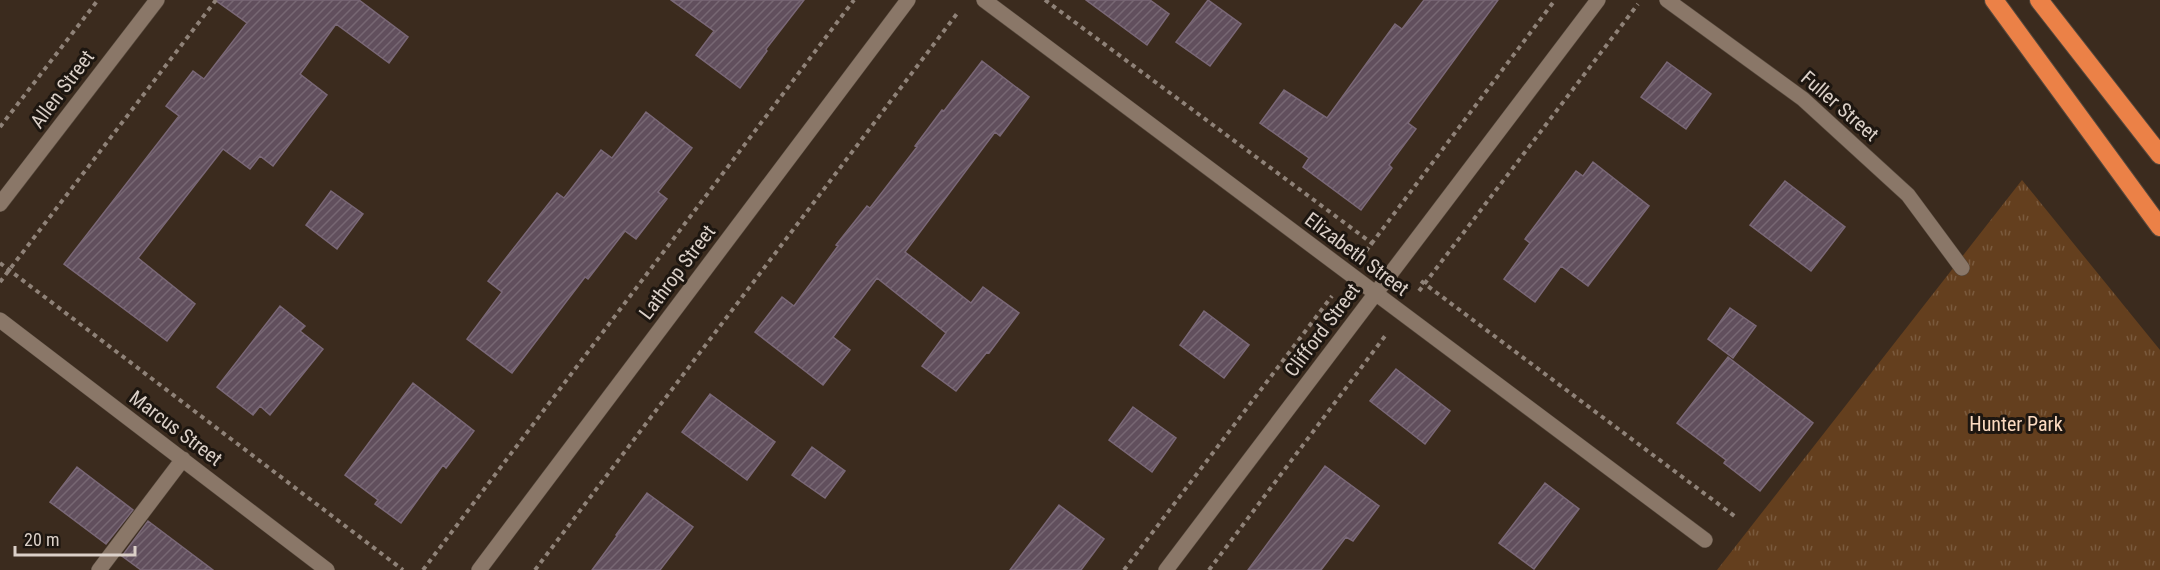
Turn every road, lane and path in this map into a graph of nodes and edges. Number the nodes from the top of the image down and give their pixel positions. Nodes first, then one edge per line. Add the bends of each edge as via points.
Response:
1 (98, 0) edge
2 (156, 0) edge
3 (216, 0) edge
4 (854, 0) edge
5 (908, 0) edge
6 (984, 0) edge
7 (1598, 0) edge
8 (1641, 0) edge
9 (1667, 0) edge
10 (1994, 0) edge
11 (2039, 0) edge
12 (960, 9) dead end
13 (0, 127) edge
14 (2160, 154) edge
15 (0, 204) edge
16 (2160, 227) edge
17 (0, 263) edge
18 (1962, 268) dead end
19 (9, 270) junction
20 (0, 282) edge
21 (1376, 295) junction
22 (1402, 314) junction
23 (0, 320) edge
24 (183, 459) junction
25 (1704, 540) dead end
26 (99, 570) edge
27 (327, 570) edge
28 (403, 570) edge
29 (423, 570) edge
30 (479, 570) edge
31 (536, 570) edge
32 (1166, 570) edge
33 (1209, 570) edge

1 - 13 path
2 - 15 street, Allen Street
3 - 19 path
4 - 29 path
5 - 30 street, Lathrop Street
6 - 21 street, Elizabeth Street
7 - 21 street, Clifford Street
8 - 22 path
9 - 18 street, Fuller Street via 1803,99 1908,195
10 - 16 highway
11 - 14 highway
12 - 31 path
17 - 19 path
19 - 20 path
19 - 28 path
21 - 22 street, Elizabeth Street
21 - 32 street, Clifford Street
22 - 25 street, Elizabeth Street
22 - 33 path
23 - 24 street, Marcus Street
24 - 26 street
24 - 27 street, Marcus Street

